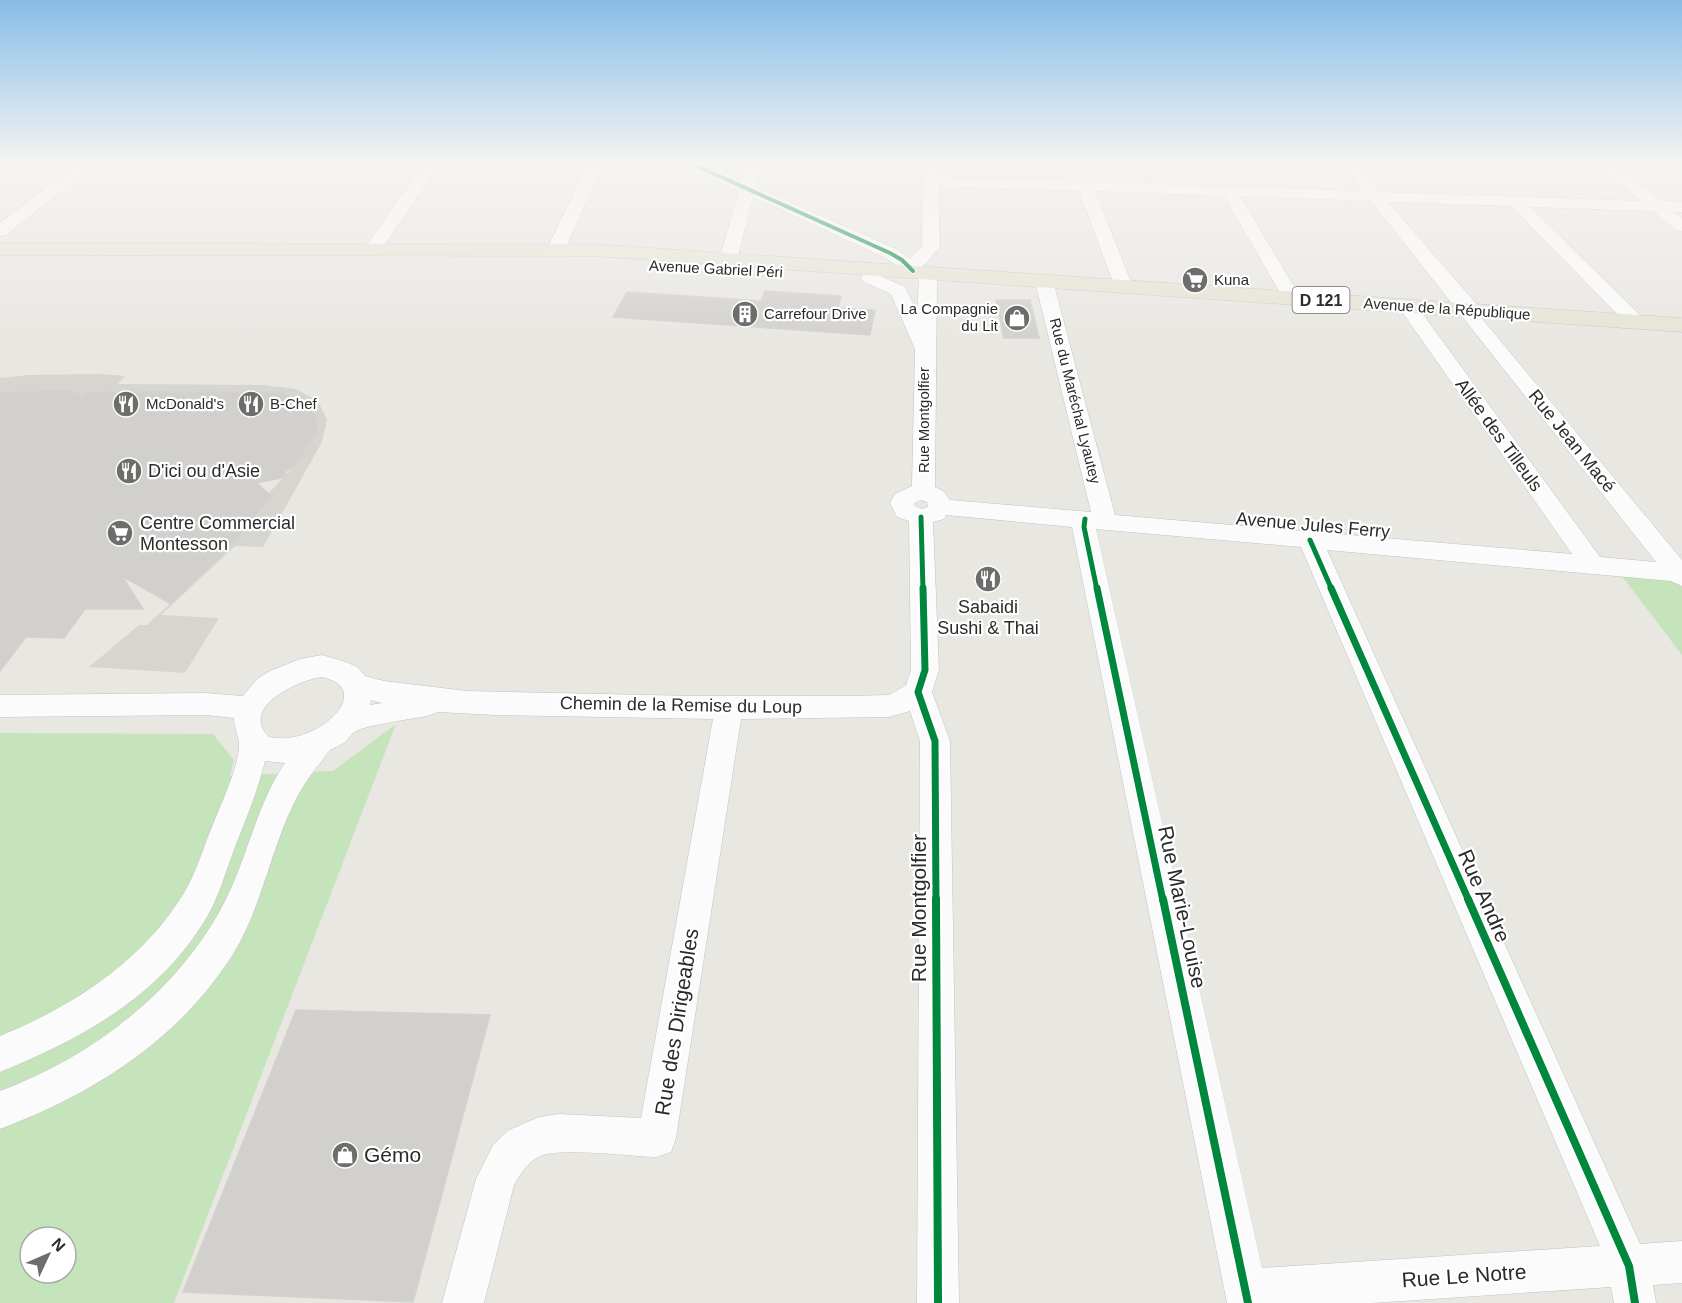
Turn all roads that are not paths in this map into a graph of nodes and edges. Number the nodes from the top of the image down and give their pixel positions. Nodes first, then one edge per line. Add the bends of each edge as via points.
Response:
1 (389, 224) edge
2 (568, 224) edge
3 (739, 224) edge
4 (826, 224) edge
5 (931, 224) edge
6 (1100, 224) edge
7 (1248, 224) edge
8 (1398, 224) edge
9 (1538, 224) edge
10 (931, 247) junction
11 (0, 249) edge
12 (370, 249) junction
13 (556, 249) junction
14 (890, 253) junction
15 (0, 258) edge
16 (728, 260) junction
17 (920, 272) junction
18 (870, 278) junction
19 (1044, 281) junction
20 (1124, 287) junction
21 (1292, 298) junction
22 (1407, 306) junction
23 (1469, 311) junction
24 (1636, 322) junction
25 (1682, 326) edge
26 (924, 349) junction
27 (928, 505) junction
28 (1095, 520) junction
29 (1310, 540) junction
30 (1592, 564) junction
31 (1681, 574) edge
32 (357, 685) junction
33 (918, 692) junction
34 (439, 702) junction
35 (0, 705) edge
36 (729, 706) junction
37 (250, 708) junction
38 (347, 722) junction
39 (254, 742) junction
40 (320, 742) junction
41 (0, 1054) edge
42 (0, 1110) edge
43 (1682, 1262) edge
44 (1632, 1285) edge
45 (1247, 1297) edge
46 (463, 1303) edge
47 (938, 1303) edge

1 - 12 street
2 - 13 street
3 - 16 street
4 - 14 street
5 - 10 street
6 - 20 street
7 - 21 street
8 - 23 street, Rue Jean Macé
9 - 24 street
10 - 14 street via 919,252
10 - 17 street
11 - 12 main road, Avenue Gabriel Péri / D 121
12 - 13 main road, Avenue Gabriel Péri / D 121
13 - 16 main road, Avenue Gabriel Péri / D 121
14 - 17 street
15 - 18 main road, Avenue Gabriel Péri / D 121 via 556,260
16 - 17 main road, Avenue Gabriel Péri / D 121
17 - 18 main road, Avenue Gabriel Péri / D 121
17 - 19 main road, Avenue de la République / D 121
17 - 26 street, Rue Montgolfier
18 - 26 street, Rue Montgolfier via 899,291
19 - 20 main road, Avenue de la République / D 121
19 - 28 street, Rue du Maréchal Lyautey
20 - 21 main road, Avenue de la République / D 121
21 - 22 main road, Avenue de la République / D 121
22 - 23 main road, Avenue de la République / D 121
22 - 30 street, Allée des Tilleuls
23 - 24 main road, Avenue de la République / D 121
23 - 31 street, Rue Jean Macé
24 - 25 main road, Avenue de la République / D 121
26 - 27 street, Rue Montgolfier
27 - 28 street, Avenue Jules Ferry
27 - 33 street, Rue Montgolfier via 925,670
28 - 29 street, Avenue Jules Ferry
28 - 45 street, Rue Marie-Louise via 1084,527
29 - 30 street, Avenue Jules Ferry
29 - 44 street, Rue Andre
30 - 31 street, Avenue Jules Ferry
32 - 34 street, Chemin de la Remise du Loup via 389,695
32 - 37 street via 335,668 308,668 280,678
32 - 38 street via 355,709
33 - 36 street, Chemin de la Remise du Loup via 889,706
33 - 47 street, Rue Montgolfier via 935,741
34 - 36 street, Chemin de la Remise du Loup
34 - 38 street, Chemin de la Remise du Loup
35 - 37 street via 205,704
36 - 46 street, Rue des Dirigeables via 657,1138 559,1133 523,1144 507,1159 496,1179
37 - 39 street via 246,720
38 - 40 street
39 - 40 street via 266,749 283,751
39 - 41 street via 248,775 197,902 169,942 140,972 102,1001 57,1029
40 - 42 street via 288,785 232,924 192,980 140,1031 93,1065
43 - 44 street, Rue Le Notre
44 - 45 street, Rue Le Notre

